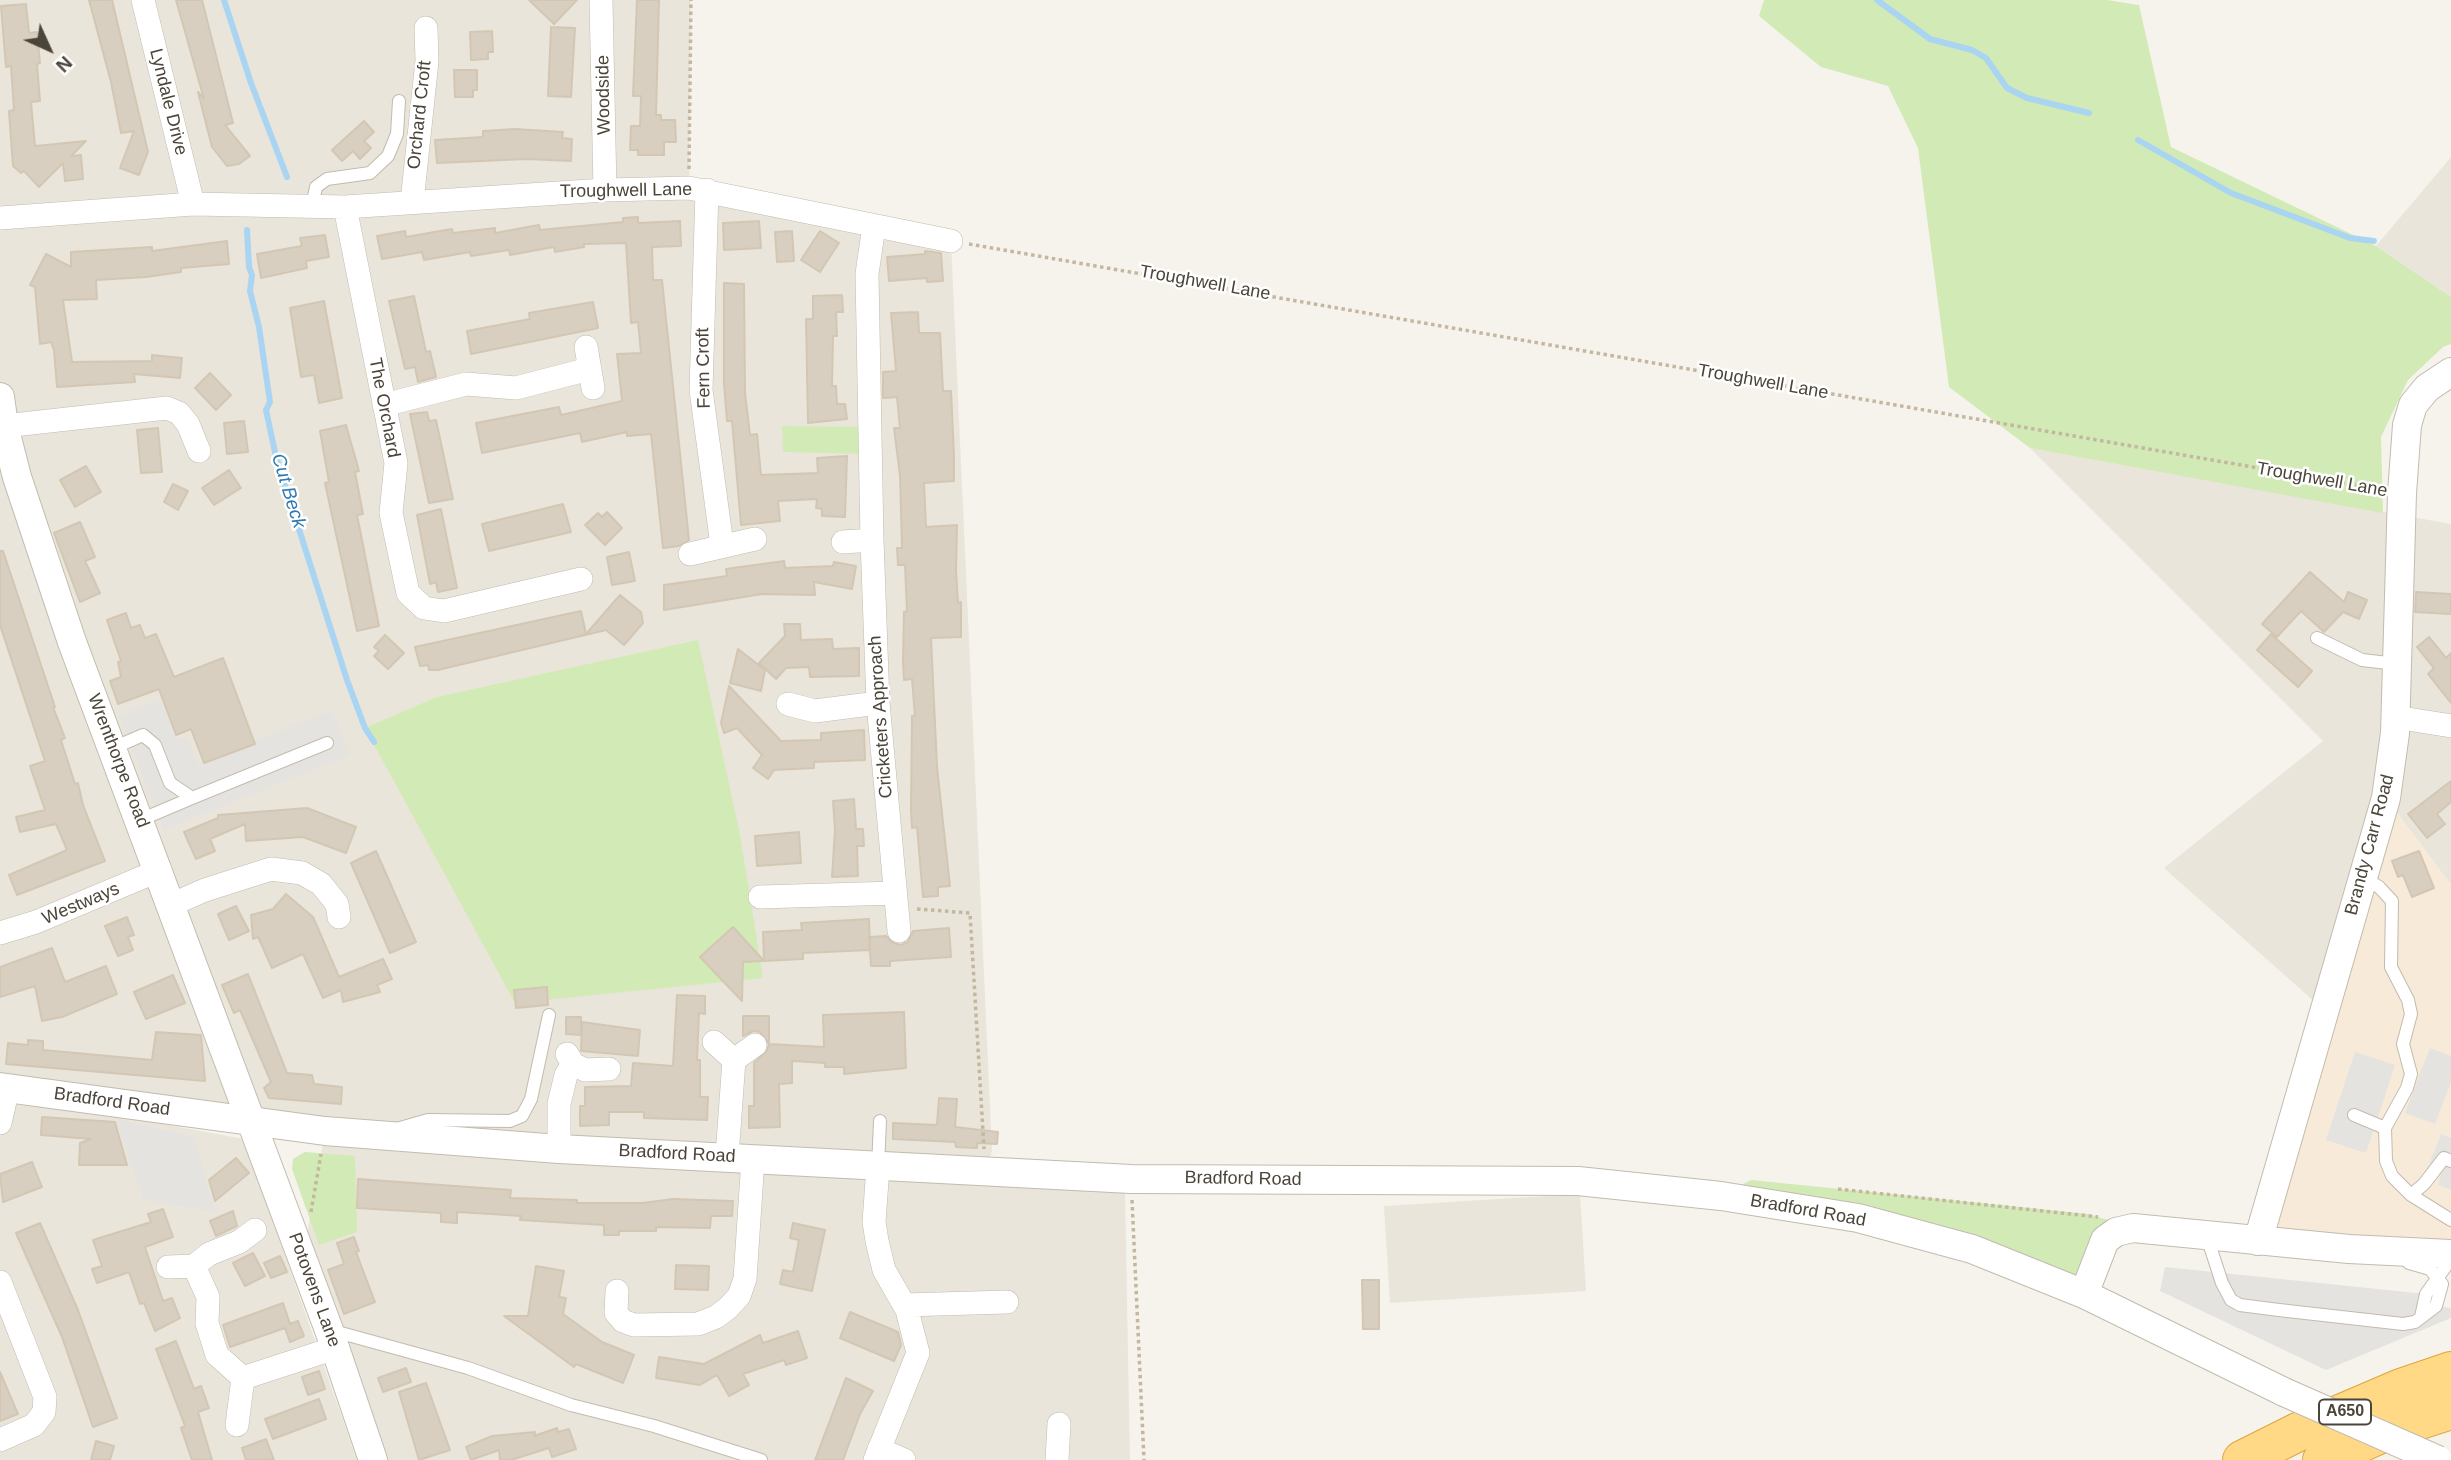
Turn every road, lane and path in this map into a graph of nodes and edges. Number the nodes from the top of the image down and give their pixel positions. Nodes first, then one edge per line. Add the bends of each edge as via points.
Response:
1 (143, 0) edge
2 (601, 0) edge
3 (691, 0) edge
4 (426, 28) dead end
5 (398, 101) dead end
6 (698, 189) junction
7 (605, 190) junction
8 (412, 202) junction
9 (193, 204) junction
10 (312, 206) junction
11 (345, 207) junction
12 (0, 218) edge
13 (874, 226) junction
14 (951, 241) joint
15 (589, 368) dead end
16 (2451, 372) edge
17 (0, 397) edge
18 (384, 405) junction
19 (4, 426) junction
20 (199, 451) dead end
21 (2402, 493) junction
22 (755, 539) dead end
23 (872, 540) junction
24 (843, 542) dead end
25 (722, 545) junction
26 (690, 554) dead end
27 (581, 579) dead end
28 (2317, 638) dead end
29 (2397, 664) junction
30 (878, 703) junction
31 (788, 704) dead end
32 (2395, 717) junction
33 (2451, 726) edge
34 (327, 743) dead end
35 (113, 748) junction
36 (192, 798) junction
37 (141, 820) junction
38 (160, 870) junction
39 (2364, 877) junction
40 (760, 897) dead end
41 (173, 904) junction
42 (897, 910) junction
43 (340, 919) dead end
44 (0, 933) edge
45 (549, 1015) dead end
46 (715, 1042) dead end
47 (755, 1045) dead end
48 (734, 1060) junction
49 (609, 1069) dead end
50 (4, 1087) edge
51 (2354, 1115) dead end
52 (251, 1121) junction
53 (880, 1121) dead end
54 (0, 1123) edge
55 (2385, 1128) junction
56 (325, 1131) junction
57 (373, 1136) junction
58 (559, 1149) junction
59 (740, 1157) junction
60 (2451, 1161) edge
61 (878, 1167) junction
62 (986, 1172) junction
63 (1131, 1179) junction
64 (1832, 1188) dead end
65 (2411, 1195) junction
66 (2451, 1220) edge
67 (2133, 1228) junction
68 (258, 1229) dead end
69 (2207, 1236) junction
70 (2258, 1241) junction
71 (303, 1258) junction
72 (2447, 1263) edge
73 (194, 1266) junction
74 (168, 1267) dead end
75 (0, 1282) edge
76 (617, 1291) dead end
77 (2084, 1294) junction
78 (1007, 1303) dead end
79 (904, 1305) junction
80 (332, 1339) junction
81 (2451, 1371) edge
82 (243, 1378) junction
83 (2451, 1410) edge
84 (1059, 1424) dead end
85 (237, 1425) dead end
86 (0, 1440) edge
87 (877, 1454) edge
88 (373, 1460) edge
89 (761, 1460) edge
90 (904, 1460) edge
91 (1057, 1460) edge
92 (1144, 1460) edge
93 (2242, 1460) edge
94 (2322, 1460) edge
95 (2438, 1460) edge

1 - 9 street, Lyndale Drive
2 - 7 street, Woodside
3 - 6 path
4 - 8 street, Orchard Croft via 427,61
5 - 10 lane via 397,134 388,156 370,173 327,179 316,187
6 - 7 street, Troughwell Lane
6 - 13 street, Troughwell Lane
6 - 25 street, Fern Croft via 702,390
7 - 8 street, Troughwell Lane
8 - 11 street, Troughwell Lane
9 - 10 street, Troughwell Lane
9 - 12 street, Troughwell Lane
10 - 11 street, Troughwell Lane
11 - 18 street, The Orchard
13 - 14 street, Troughwell Lane
13 - 23 street, Cricketers Approach via 867,274
14 - 21 path, Troughwell Lane
15 - 18 street via 516,388 466,384
16 - 21 street, Brandy Carr Road via 2427,388 2413,405
17 - 19 street, Wrenthorpe Road
18 - 27 street, The Orchard via 396,463 391,513 405,582 415,603 433,612 455,610
19 - 20 street via 167,408 179,412 188,424
19 - 35 street, Wrenthorpe Road via 72,642
21 - 29 street, Brandy Carr Road
22 - 25 street
23 - 24 street
23 - 30 street, Cricketers Approach
25 - 26 street
28 - 29 lane via 2362,660
29 - 32 street, Brandy Carr Road
30 - 31 street via 814,718
30 - 42 street, Cricketers Approach
32 - 33 street
32 - 39 street, Brandy Carr Road via 2386,799
34 - 36 lane
35 - 36 lane via 142,735 155,745 170,783
35 - 37 street, Wrenthorpe Road
36 - 37 lane
37 - 38 street, Wrenthorpe Road
38 - 41 street, Wrenthorpe Road
38 - 44 street, Westways
39 - 55 lane via 2392,901 2391,967 2411,1014 2403,1044 2413,1082
39 - 70 street, Brandy Carr Road
40 - 42 street
41 - 43 street via 271,869 302,873 321,884 337,904
41 - 52 street, Wrenthorpe Road
42 - 62 path via 970,913
45 - 57 lane via 531,1099 522,1116 496,1122 428,1120
46 - 48 street
47 - 48 street
48 - 59 street
49 - 58 street via 584,1070 570,1058 559,1104
50 - 52 street, Bradford Road
50 - 54 street
51 - 55 lane
52 - 56 street, Bradford Road
52 - 71 street, Potovens Lane
53 - 61 lane
55 - 65 lane via 2386,1161 2392,1176
56 - 57 street, Bradford Road
56 - 71 path
57 - 58 street, Bradford Road
58 - 59 street, Bradford Road
59 - 61 street, Bradford Road
59 - 76 street via 745,1279 728,1308 698,1324 634,1325 616,1313
60 - 65 lane via 2444,1158
61 - 62 street, Bradford Road
61 - 79 street via 877,1241 884,1270
62 - 63 street, Bradford Road
63 - 77 street, Bradford Road via 1578,1181 1721,1196 1858,1218 1972,1249
63 - 92 path
64 - 67 path via 2090,1214
65 - 66 lane
67 - 69 street
67 - 77 street via 2105,1240
68 - 73 street
69 - 70 street
69 - 72 lane via 2225,1291 2240,1304 2403,1324 2421,1317 2421,1305
70 - 72 street
71 - 80 street, Potovens Lane
73 - 74 street
73 - 82 street via 208,1297 207,1323 217,1355
75 - 86 street via 45,1397 44,1412 34,1425
77 - 95 street, Bradford Road, bridge via 2284,1392
78 - 79 street
79 - 87 street via 918,1353
80 - 82 street
80 - 88 street, Potovens Lane
80 - 89 lane via 468,1368 571,1405
81 - 93 highway, A650 via 2401,1388
82 - 85 street
83 - 94 highway, A650 via 2392,1429
84 - 91 street
87 - 90 street

